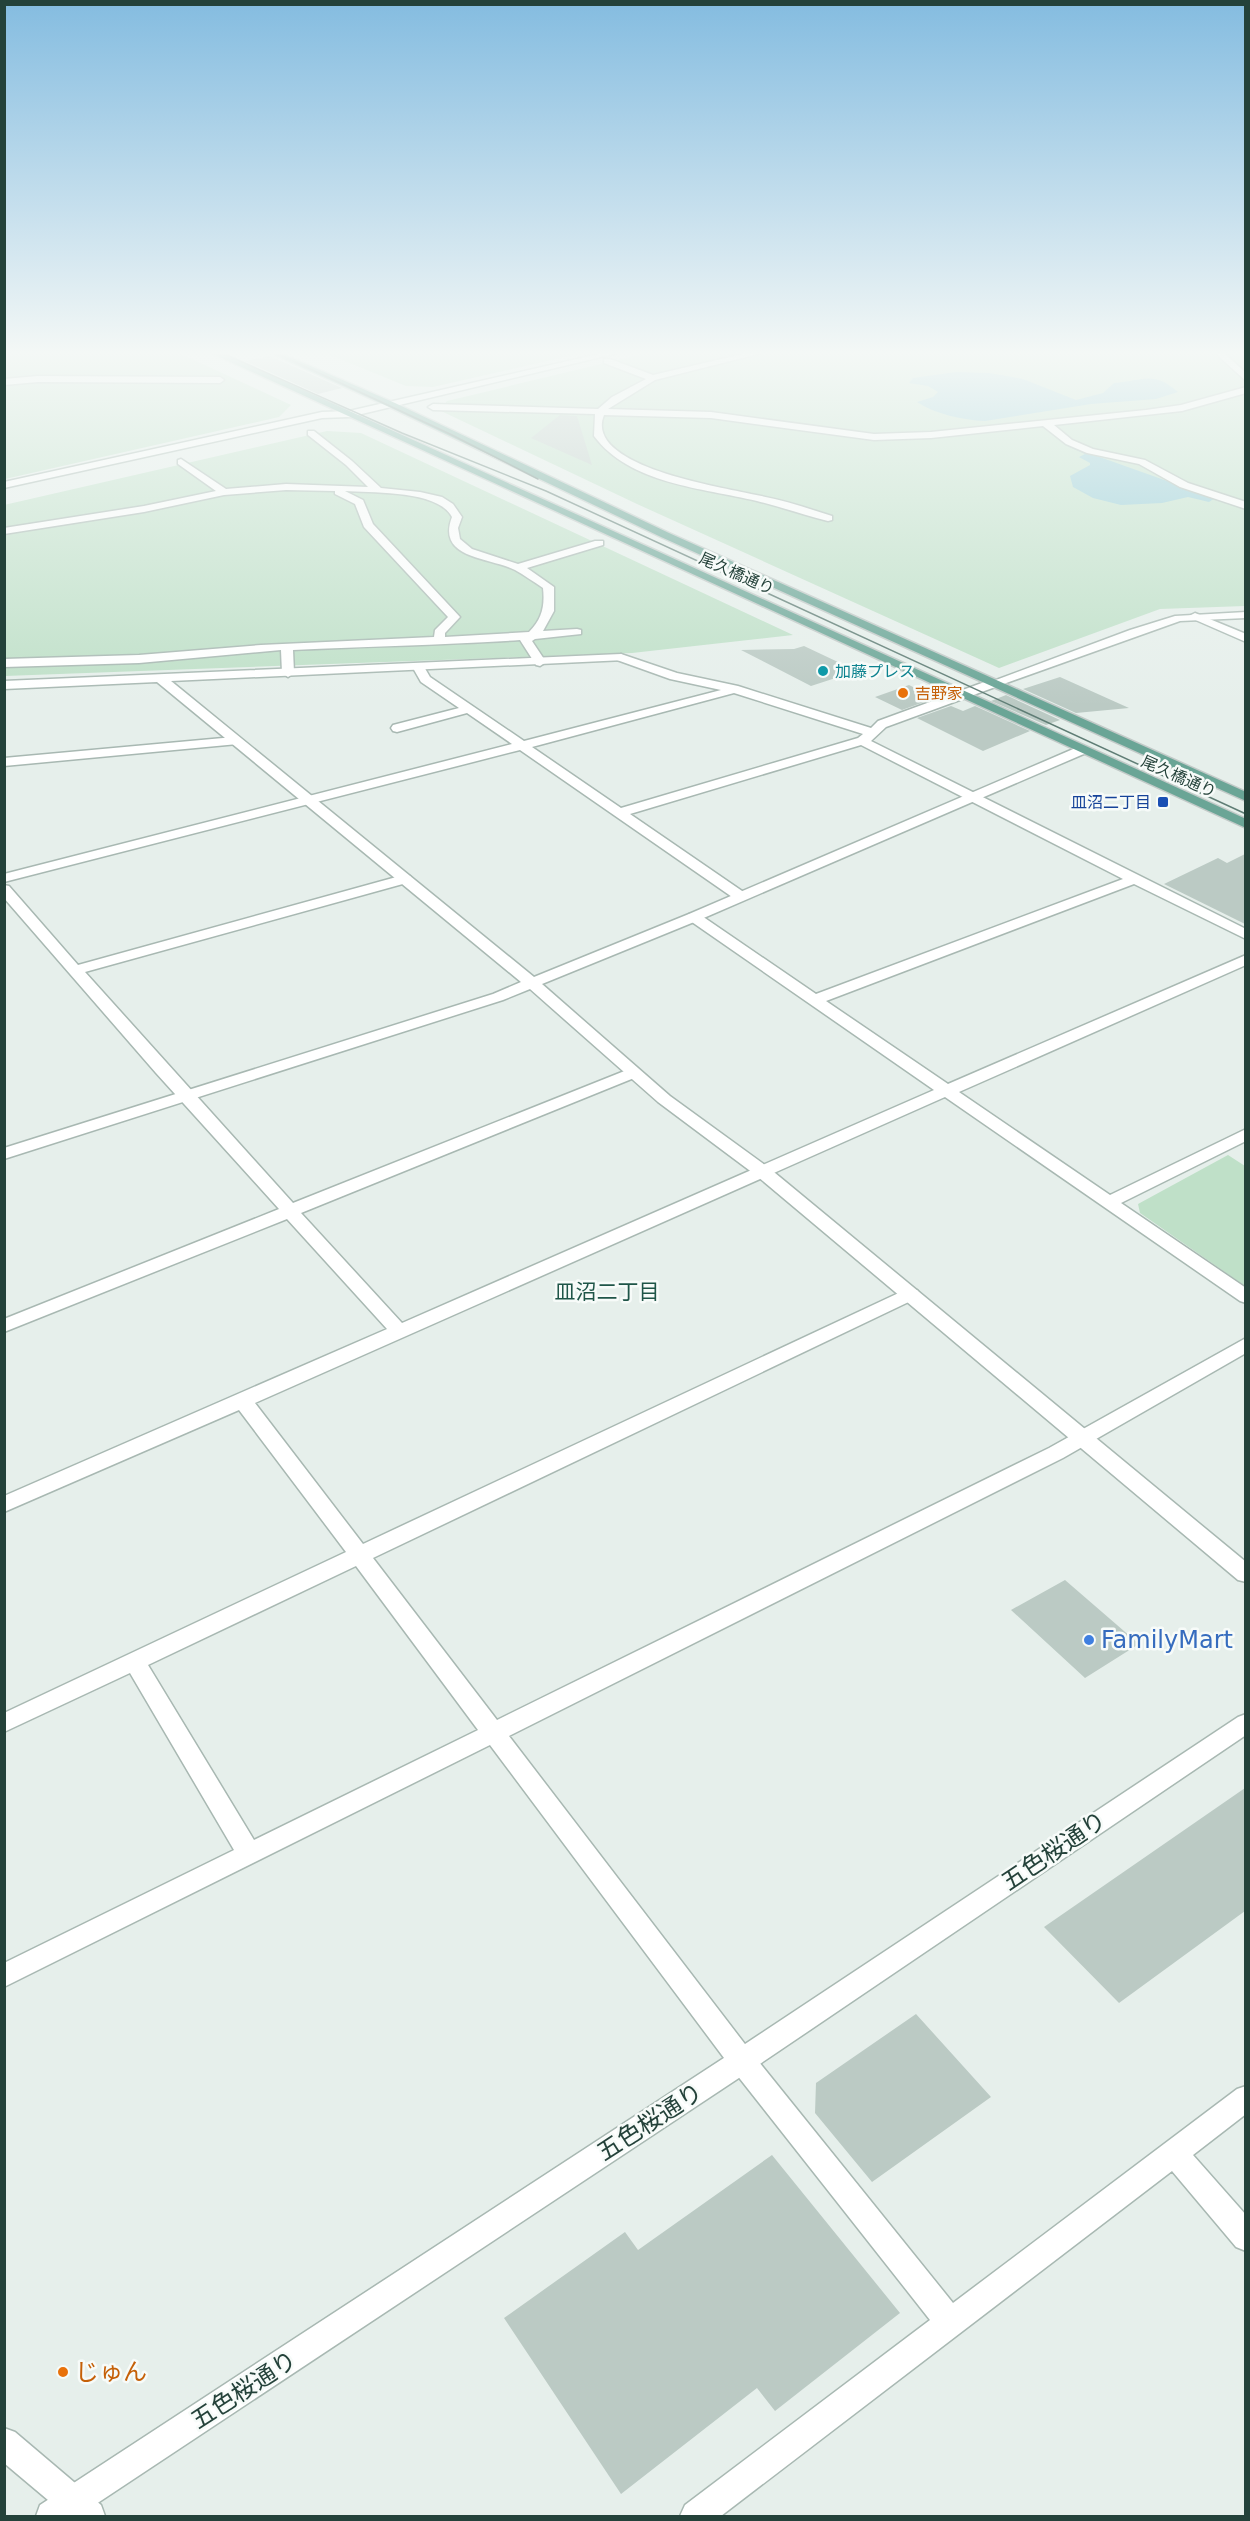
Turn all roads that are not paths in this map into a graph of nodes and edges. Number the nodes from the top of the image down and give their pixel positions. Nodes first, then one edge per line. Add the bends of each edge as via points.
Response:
1 (69, 471) edge
2 (111, 471) edge
3 (193, 471) edge
4 (357, 471) edge
5 (473, 471) edge
6 (530, 471) edge
7 (646, 471) edge
8 (1158, 471) edge
9 (4, 485) edge
10 (329, 487) junction
11 (378, 491) junction
12 (224, 492) junction
13 (4, 494) edge
14 (1245, 506) edge
15 (828, 518) dead end
16 (4, 531) edge
17 (599, 543) dead end
18 (518, 567) junction
19 (1245, 615) edge
20 (1195, 616) junction
21 (577, 632) dead end
22 (533, 635) junction
23 (1245, 639) edge
24 (440, 641) junction
25 (287, 647) junction
26 (4, 663) edge
27 (540, 663) junction
28 (419, 668) junction
29 (288, 673) junction
30 (161, 679) junction
31 (994, 683) junction
32 (4, 685) edge
33 (734, 689) junction
34 (964, 694) junction
35 (469, 709) junction
36 (397, 728) dead end
37 (868, 737) junction
38 (234, 741) junction
39 (523, 746) junction
40 (1082, 750) junction
41 (4, 762) edge
42 (971, 797) junction
43 (1245, 797) edge
44 (310, 801) junction
45 (619, 813) junction
46 (1245, 824) edge
47 (4, 878) edge
48 (405, 879) junction
49 (1135, 879) junction
50 (4, 888) edge
51 (740, 896) junction
52 (12, 907) edge
53 (694, 917) junction
54 (1245, 935) edge
55 (1245, 959) edge
56 (75, 970) junction
57 (533, 983) junction
58 (816, 999) junction
59 (633, 1072) junction
60 (947, 1090) junction
61 (185, 1095) junction
62 (1245, 1134) edge
63 (4, 1154) edge
64 (763, 1173) junction
65 (1109, 1202) junction
66 (289, 1211) junction
67 (911, 1294) junction
68 (1245, 1296) edge
69 (4, 1326) edge
70 (400, 1332) junction
71 (1245, 1344) edge
72 (242, 1400) junction
73 (1084, 1437) junction
74 (4, 1505) edge
75 (358, 1556) junction
76 (1245, 1574) edge
77 (134, 1661) junction
78 (4, 1723) edge
79 (1245, 1723) edge
80 (493, 1732) junction
81 (249, 1853) junction
82 (4, 1976) edge
83 (742, 2061) junction
84 (1245, 2098) edge
85 (1174, 2153) junction
86 (1245, 2237) edge
87 (951, 2324) junction
88 (4, 2443) edge
89 (72, 2512) edge
90 (696, 2517) edge

1 - 9 street
2 - 13 street
3 - 12 street
4 - 11 street
5 - 34 main road, 尾久橋通り
6 - 31 main road, 尾久橋通り
7 - 15 street
8 - 14 street via 1184,485
10 - 11 street
10 - 12 street via 261,487
10 - 24 street via 359,502 368,525 454,617 439,632
11 - 18 street via 428,496 447,504 457,517 453,528 455,540 468,551
12 - 16 street via 144,510
17 - 18 street
18 - 22 street via 548,587 550,594 541,630
19 - 20 street
20 - 23 street
20 - 31 street via 1134,632
21 - 22 street
22 - 24 street
22 - 27 street via 526,640
24 - 25 street
25 - 26 street via 139,659
25 - 29 street
27 - 28 street
27 - 33 street via 621,658 674,676
28 - 29 street
28 - 35 street via 425,680
29 - 30 street
30 - 32 street
30 - 38 street
31 - 34 street
31 - 43 main road, 尾久橋通り
33 - 37 street
33 - 39 street
34 - 37 street via 882,724
34 - 40 main road, 尾久橋通り
35 - 36 street
35 - 39 street
37 - 42 street
37 - 45 street
38 - 41 street
38 - 44 street
39 - 44 street
39 - 45 street
40 - 42 street
40 - 46 main road, 尾久橋通り
42 - 49 street
42 - 51 street
44 - 47 street
44 - 48 street
45 - 51 street
48 - 56 street
48 - 57 street
49 - 54 street
49 - 58 street
50 - 52 street
51 - 53 street
52 - 56 street
53 - 57 street
53 - 58 street
55 - 60 street
56 - 61 street
57 - 59 street
57 - 61 street via 487,1001
58 - 60 street
59 - 64 street
59 - 66 street
60 - 64 street
60 - 65 street
61 - 63 street
61 - 66 street
62 - 65 street
64 - 67 street
64 - 70 street
65 - 68 street
66 - 69 street
66 - 70 street
67 - 73 street
67 - 75 street
70 - 72 street
71 - 73 street
72 - 74 street
72 - 75 street
73 - 76 street
73 - 80 street
75 - 77 street
75 - 80 street
77 - 78 street
77 - 81 street
79 - 83 street, 五色桜通り
80 - 81 street
80 - 83 street
81 - 82 street
83 - 87 street
83 - 89 street, 五色桜通り
84 - 85 street
85 - 86 street
85 - 87 street
87 - 90 street
88 - 89 street

